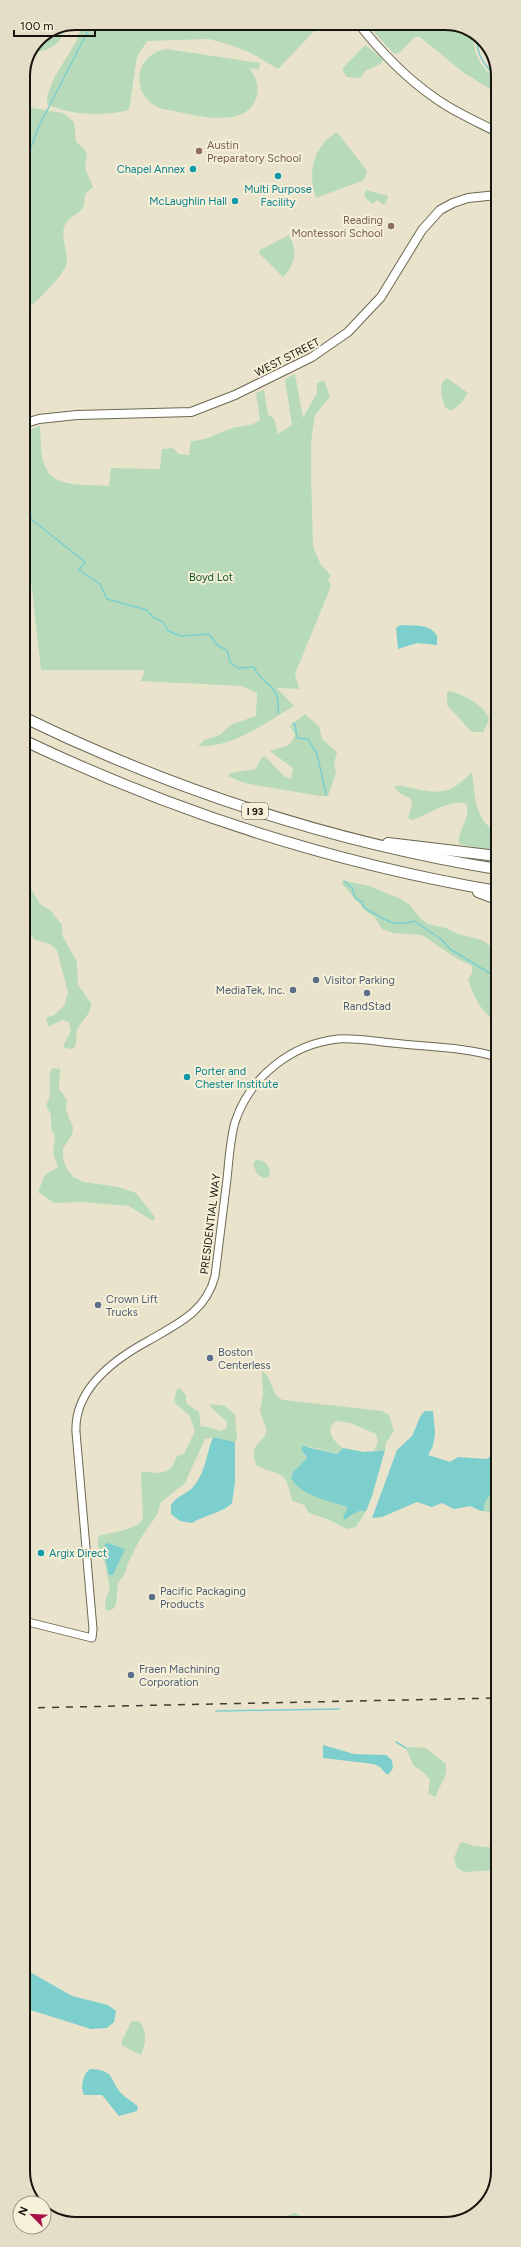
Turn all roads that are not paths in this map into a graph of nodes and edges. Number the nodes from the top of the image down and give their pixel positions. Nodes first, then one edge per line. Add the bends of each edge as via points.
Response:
1 (365, 30) edge
2 (491, 129) edge
3 (491, 196) edge
4 (30, 422) edge
5 (30, 720) edge
6 (30, 743) edge
7 (365, 842) junction
8 (491, 855) edge
9 (491, 868) edge
10 (447, 882) junction
11 (491, 890) edge
12 (491, 897) edge
13 (491, 1057) edge
14 (30, 1622) edge

1 - 2 main road via 402,70 435,98
3 - 4 main road, WEST STREET via 453,202 440,210 422,230 381,296 348,332 312,357 235,395 191,412 77,415
5 - 7 highway, I 93 via 191,789
6 - 10 highway, I 93 via 128,787 232,825 339,857
7 - 8 highway via 405,844
7 - 9 highway, I 93
10 - 11 highway, I 93
10 - 12 highway
13 - 14 street, PRESIDENTIAL WAY via 434,1048 338,1039 295,1052 274,1065 254,1086 241,1108 233,1132 215,1276 208,1295 188,1318 137,1347 109,1369 90,1387 78,1410 76,1432 92,1638

